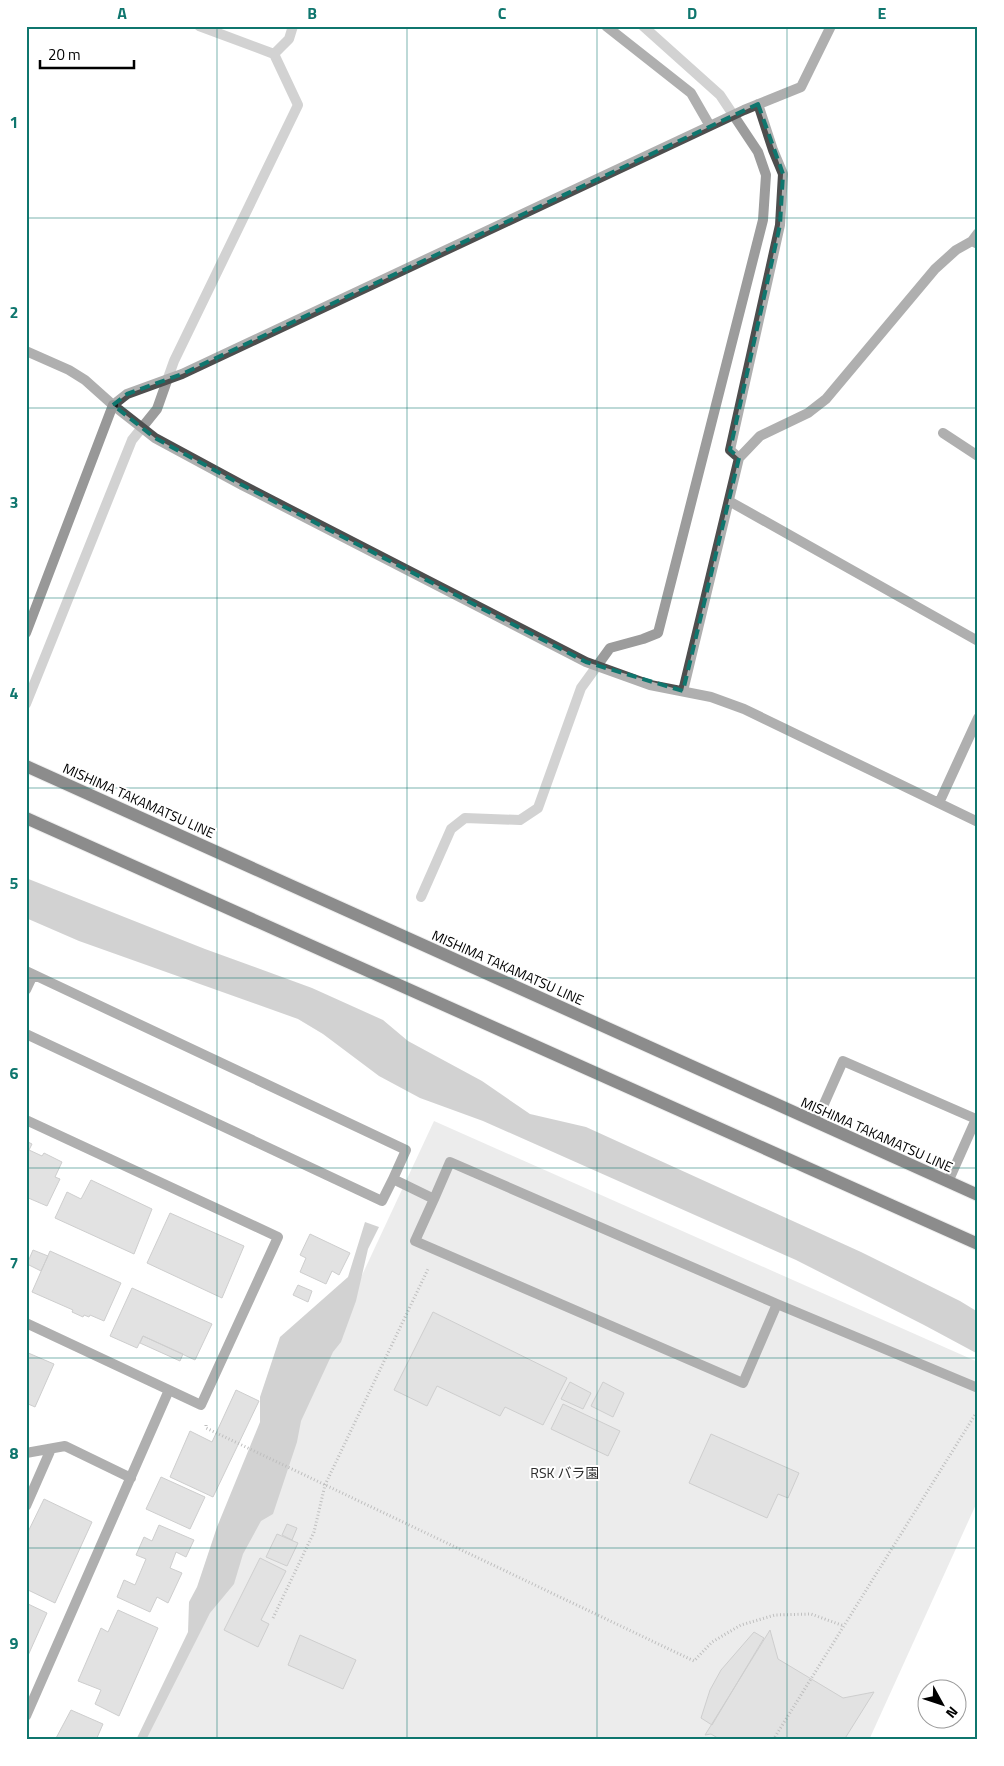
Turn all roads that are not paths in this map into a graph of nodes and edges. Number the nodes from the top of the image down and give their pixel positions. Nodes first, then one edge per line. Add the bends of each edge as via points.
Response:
1 (606, 26) edge
2 (831, 26) edge
3 (758, 104) junction
4 (710, 126) junction
5 (976, 240) edge
6 (26, 351) edge
7 (113, 405) junction
8 (943, 434) dead end
9 (978, 456) edge
10 (739, 458) junction
11 (729, 501) junction
12 (26, 633) edge
13 (978, 641) edge
14 (683, 691) junction
15 (978, 718) edge
16 (26, 766) edge
17 (939, 803) junction
18 (26, 818) edge
19 (978, 822) edge
20 (30, 973) edge
21 (26, 990) edge
22 (26, 1034) edge
23 (977, 1117) edge
24 (26, 1120) edge
25 (816, 1122) junction
26 (393, 1179) junction
27 (948, 1182) junction
28 (978, 1196) edge
29 (434, 1199) junction
30 (978, 1244) edge
31 (778, 1304) junction
32 (26, 1323) edge
33 (978, 1388) edge
34 (169, 1390) junction
35 (51, 1449) junction
36 (26, 1453) edge
37 (131, 1478) junction
38 (26, 1506) edge
39 (26, 1716) edge

1 - 4 street via 691,92
2 - 3 street via 801,87
3 - 4 street
3 - 10 street via 783,174 783,200 730,450
4 - 7 street via 182,374 127,394
5 - 10 street via 956,250 935,268 826,399 808,413 760,436
6 - 7 street via 69,370
7 - 12 street
7 - 14 street via 155,438 586,662 650,685
8 - 9 street
10 - 11 street
11 - 13 street
11 - 14 street
14 - 17 street via 744,709
15 - 17 street
16 - 25 main road, MISHIMA TAKAMATSU LINE
17 - 19 street
18 - 30 main road
20 - 21 street
20 - 26 street via 406,1150
22 - 26 street via 382,1201
23 - 25 street via 843,1061
23 - 27 street
24 - 34 street via 278,1237 202,1406
25 - 27 main road, MISHIMA TAKAMATSU LINE
26 - 29 street
27 - 28 main road, MISHIMA TAKAMATSU LINE
29 - 31 street via 450,1162
29 - 31 street via 415,1241 743,1383
31 - 33 street
32 - 34 street
34 - 37 street
35 - 36 street
35 - 37 street via 65,1446
35 - 38 street
37 - 39 street

